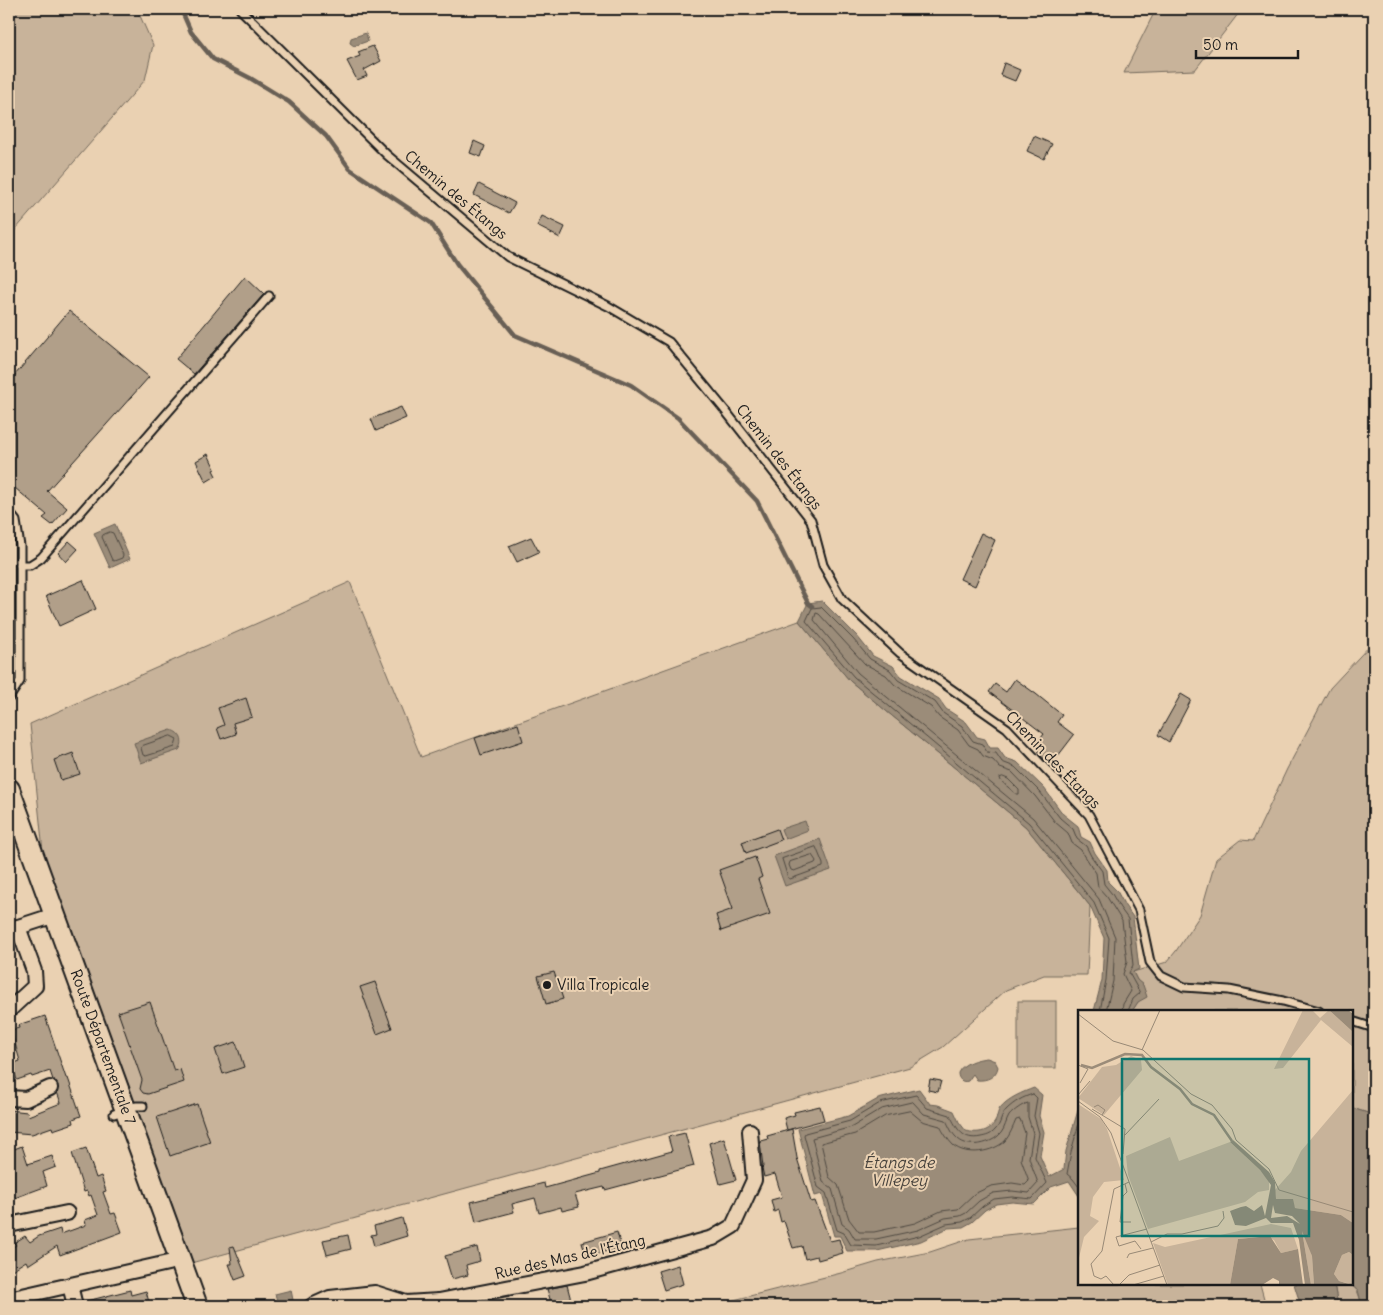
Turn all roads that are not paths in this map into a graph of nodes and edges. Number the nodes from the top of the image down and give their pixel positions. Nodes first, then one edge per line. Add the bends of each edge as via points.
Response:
1 (240, 9) edge
2 (269, 296) dead end
3 (9, 512) edge
4 (20, 564) junction
5 (9, 698) edge
6 (9, 789) edge
7 (9, 821) edge
8 (49, 916) junction
9 (13, 929) edge
10 (9, 1010) edge
11 (1315, 1010) edge
12 (1353, 1021) edge
13 (1374, 1028) edge
14 (50, 1088) dead end
15 (9, 1098) edge
16 (750, 1131) dead end
17 (67, 1213) dead end
18 (9, 1225) edge
19 (174, 1262) junction
20 (70, 1285) junction
21 (9, 1298) edge
22 (75, 1306) edge
23 (183, 1306) edge
24 (197, 1306) edge
25 (312, 1306) edge

1 - 11 lane, Chemin des Étangs via 388,155 508,257 608,306 669,342 811,520 823,565 842,600 900,653 1007,728 1089,815 1139,910 1150,962 1161,976 1184,987 1229,990
2 - 4 lane via 41,558 30,565
3 - 4 lane via 16,521
4 - 5 lane via 20,680
6 - 8 main road, Route Départementale 7
7 - 8 main road, Route Départementale 7
8 - 9 street
8 - 19 main road, Route Départementale 7 via 128,1110
9 - 10 street via 34,971 35,986
12 - 13 lane
14 - 15 street via 26,1099
16 - 25 street, Rue des Mas de l'Étang via 754,1180 733,1226 713,1238 585,1273 439,1301 406,1303 374,1293 330,1298
17 - 18 street
19 - 20 street
19 - 23 main road, Route Départementale 7
19 - 24 main road, Route Départementale 7
20 - 21 street
20 - 22 street

